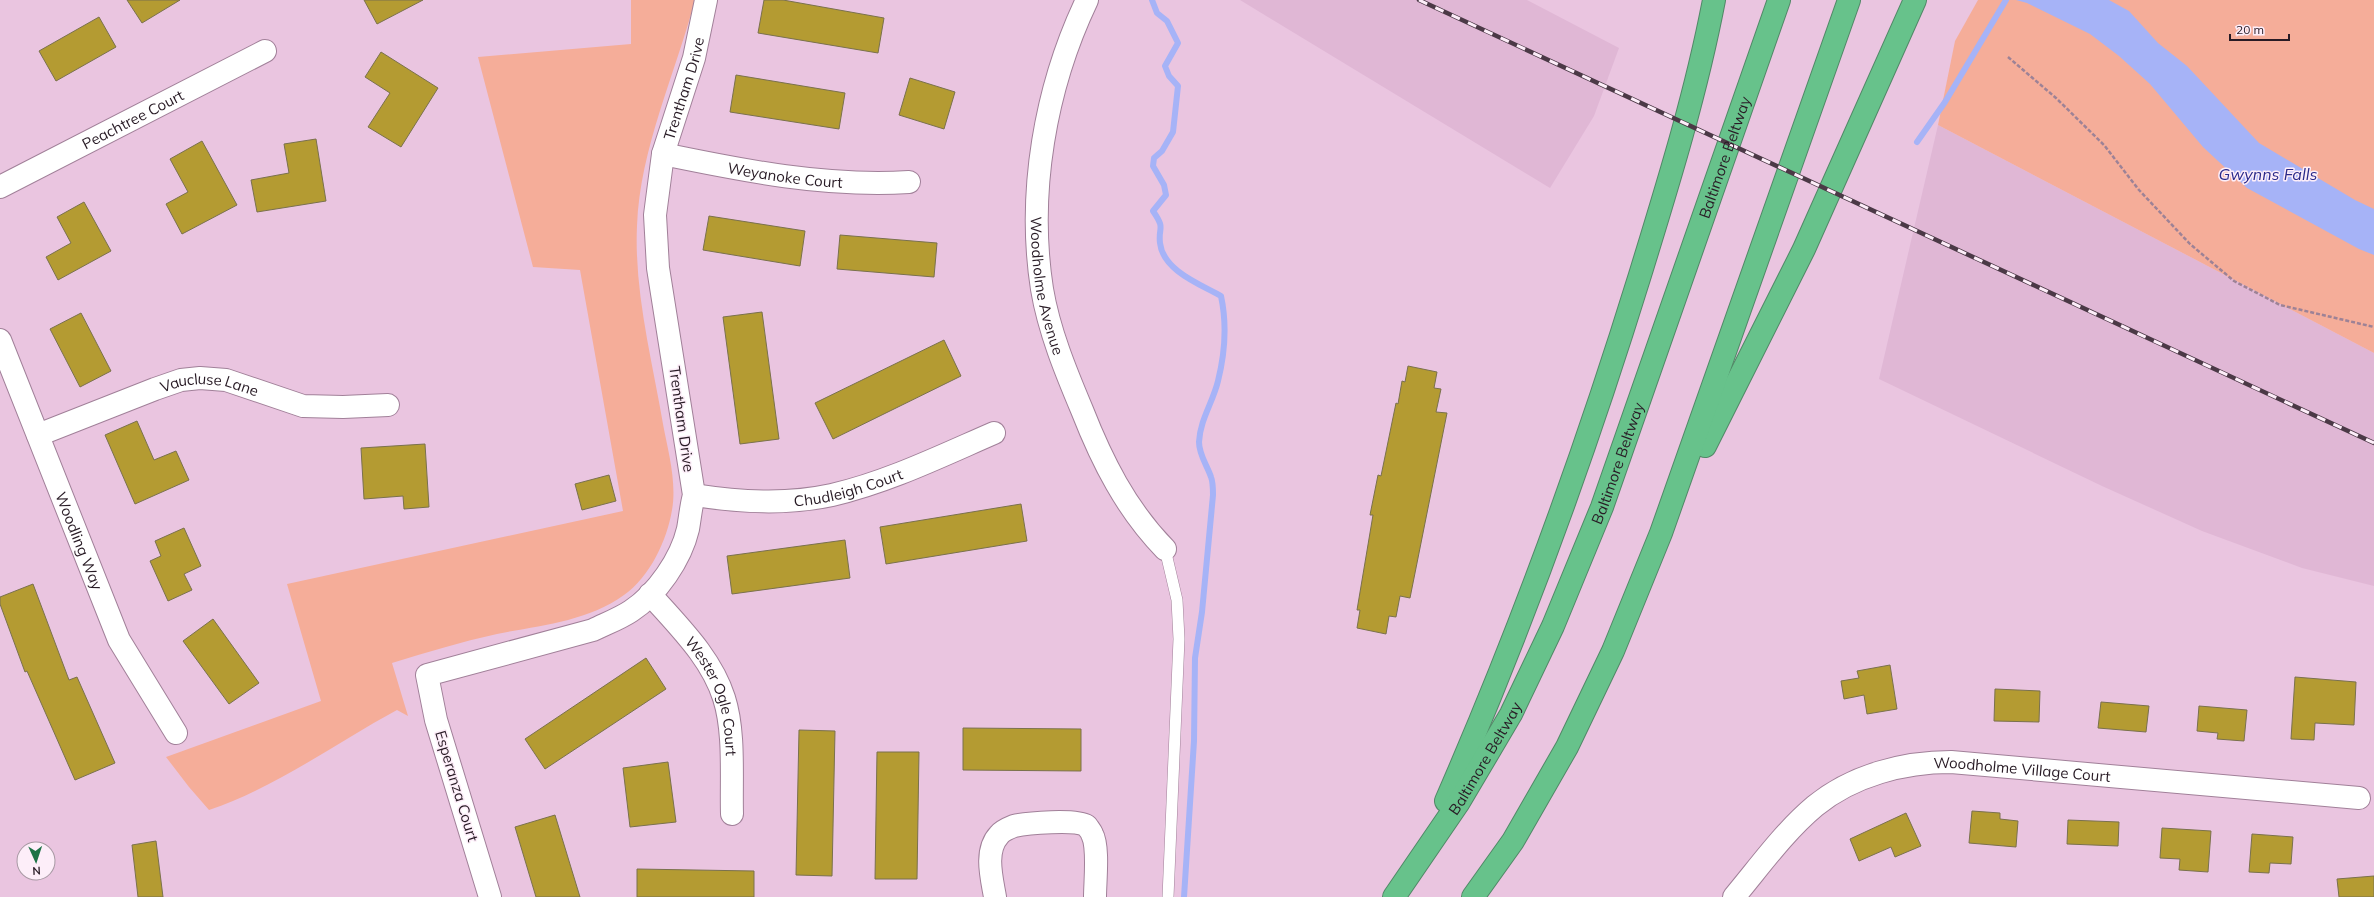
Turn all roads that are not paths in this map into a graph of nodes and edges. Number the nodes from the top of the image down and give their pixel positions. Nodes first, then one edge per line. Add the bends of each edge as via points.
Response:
1 (706, 0) edge
2 (1087, 0) edge
3 (1714, 0) edge
4 (1779, 0) edge
5 (1849, 0) edge
6 (1915, 0) edge
7 (264, 52) dead end
8 (663, 154) junction
9 (909, 182) dead end
10 (0, 187) edge
11 (0, 340) edge
12 (388, 405) dead end
13 (994, 433) dead end
14 (38, 435) junction
15 (694, 495) junction
16 (1661, 532) junction
17 (1165, 549) joint
18 (650, 594) junction
19 (427, 675) joint
20 (176, 733) dead end
21 (2359, 798) dead end
22 (732, 814) dead end
23 (1421, 859) junction
24 (490, 897) edge
25 (995, 897) edge
26 (1095, 897) edge
27 (1168, 897) edge
28 (1394, 897) edge
29 (1473, 897) edge
30 (1734, 897) edge

1 - 8 street, Trentham Drive via 694,58
2 - 17 street, Woodholme Avenue via 1061,65 1044,143 1038,195 1037,247 1042,291 1068,376 1098,450 1114,482 1150,534
3 - 23 highway via 1703,60 1675,164 1618,348 1523,614 1483,716
4 - 23 highway, Baltimore Beltway via 1602,507 1553,626 1511,714 1459,802
5 - 16 highway
6 - 16 highway via 1804,249
7 - 10 street, Peachtree Court
8 - 9 street, Weyanoke Court via 768,175 817,181 870,184
8 - 15 street, Trentham Drive via 655,215 658,268
11 - 14 street, Woodling Way
12 - 14 street, Vaucluse Lane via 303,406 226,380 200,378 180,380 154,389
13 - 15 street, Chudleigh Court via 884,479 832,495 763,502 729,501
14 - 20 street, Woodling Way via 118,640
15 - 18 street, Trentham Drive via 682,546 671,567
16 - 29 highway via 1613,651 1567,747 1513,841
17 - 27 lane via 1177,600 1179,639
18 - 19 street, Trentham Drive via 632,611 593,630
18 - 22 street, Wester Ogle Court via 690,638 707,664 724,699 730,742
19 - 24 street, Esperanza Court via 436,720
21 - 30 street, Woodholme Village Court via 1951,762 1924,762 1873,775 1844,788 1816,806 1788,833
23 - 28 highway, Baltimore Beltway
25 - 26 street via 990,861 992,848 998,836 1014,826 1062,823 1079,823 1087,826 1093,834

